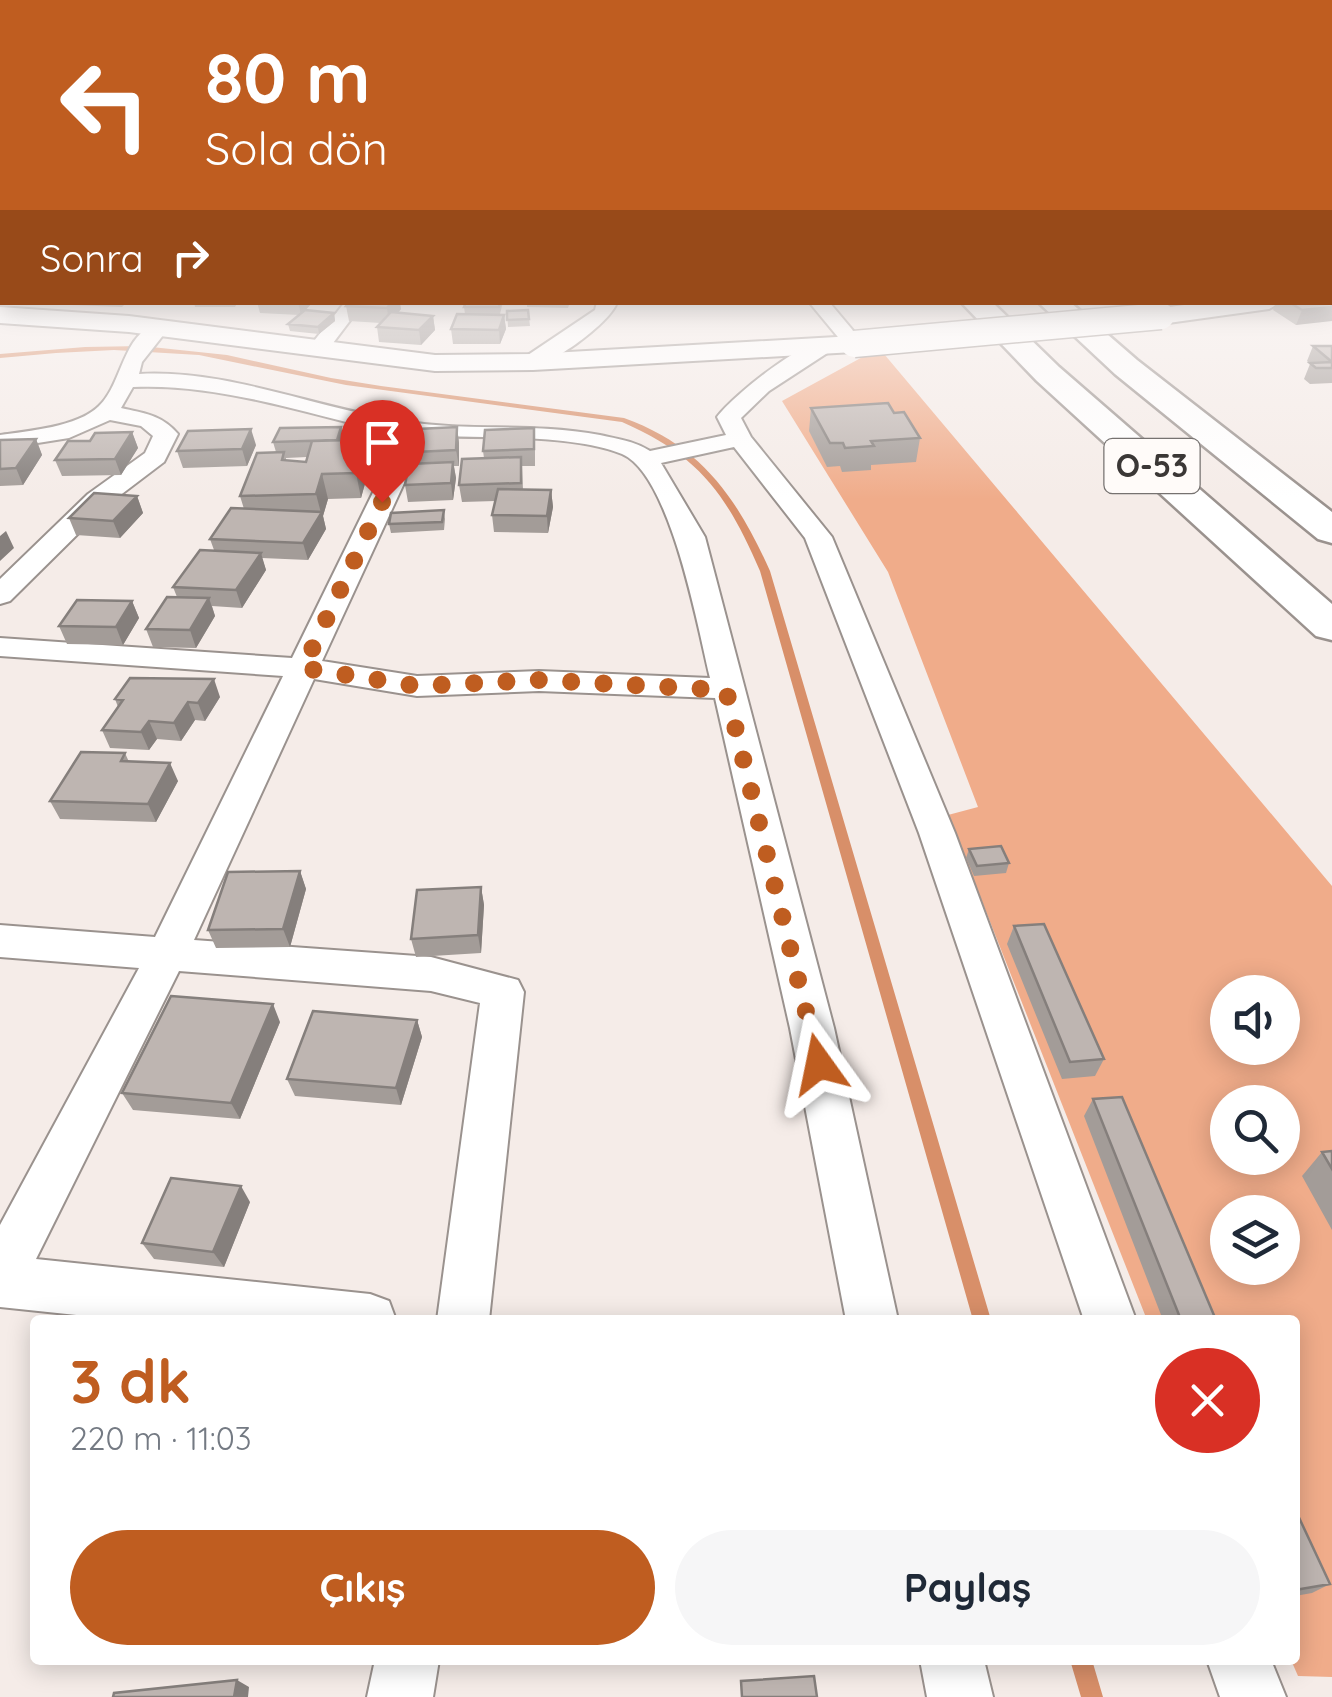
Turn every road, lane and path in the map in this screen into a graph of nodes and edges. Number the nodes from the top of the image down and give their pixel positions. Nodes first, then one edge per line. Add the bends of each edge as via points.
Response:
1 (97, 340) edge
2 (327, 340) edge
3 (565, 340) edge
4 (839, 340) edge
5 (875, 340) edge
6 (1014, 340) edge
7 (1095, 340) edge
8 (841, 344) junction
9 (318, 350) junction
10 (142, 352) junction
11 (533, 362) junction
12 (107, 412) junction
13 (404, 429) junction
14 (740, 439) junction
15 (0, 442) edge
16 (656, 456) junction
17 (1332, 531) edge
18 (0, 595) edge
19 (1332, 627) edge
20 (0, 647) edge
21 (303, 668) junction
22 (726, 690) junction
23 (0, 941) edge
24 (168, 952) junction
25 (0, 1279) edge
26 (325, 1315) edge
27 (464, 1315) edge
28 (871, 1315) edge
29 (1108, 1315) edge
30 (406, 1665) edge
31 (953, 1665) edge
32 (1241, 1665) edge
33 (400, 1697) edge
34 (960, 1697) edge
35 (1253, 1697) edge

1 - 10 street
2 - 9 street
3 - 11 street
4 - 8 street
5 - 8 street, bridge
6 - 19 highway, O-53
7 - 17 highway, O-53
8 - 11 street
8 - 14 street via 761,386 730,417
9 - 10 street
9 - 11 street via 435,363
10 - 12 street
10 - 13 street via 166,380
12 - 15 street via 61,433
12 - 18 street via 149,421 166,434 155,456 97,500
13 - 16 street via 552,433
13 - 21 street via 398,468
14 - 16 street
14 - 29 street via 818,537 937,833
16 - 22 street via 691,537
20 - 21 street
21 - 22 street via 417,686 539,680
21 - 24 street
22 - 28 street via 812,1028
23 - 24 street
24 - 25 street
24 - 27 street via 431,974 502,992
25 - 26 street
30 - 33 street
31 - 34 street
32 - 35 street

